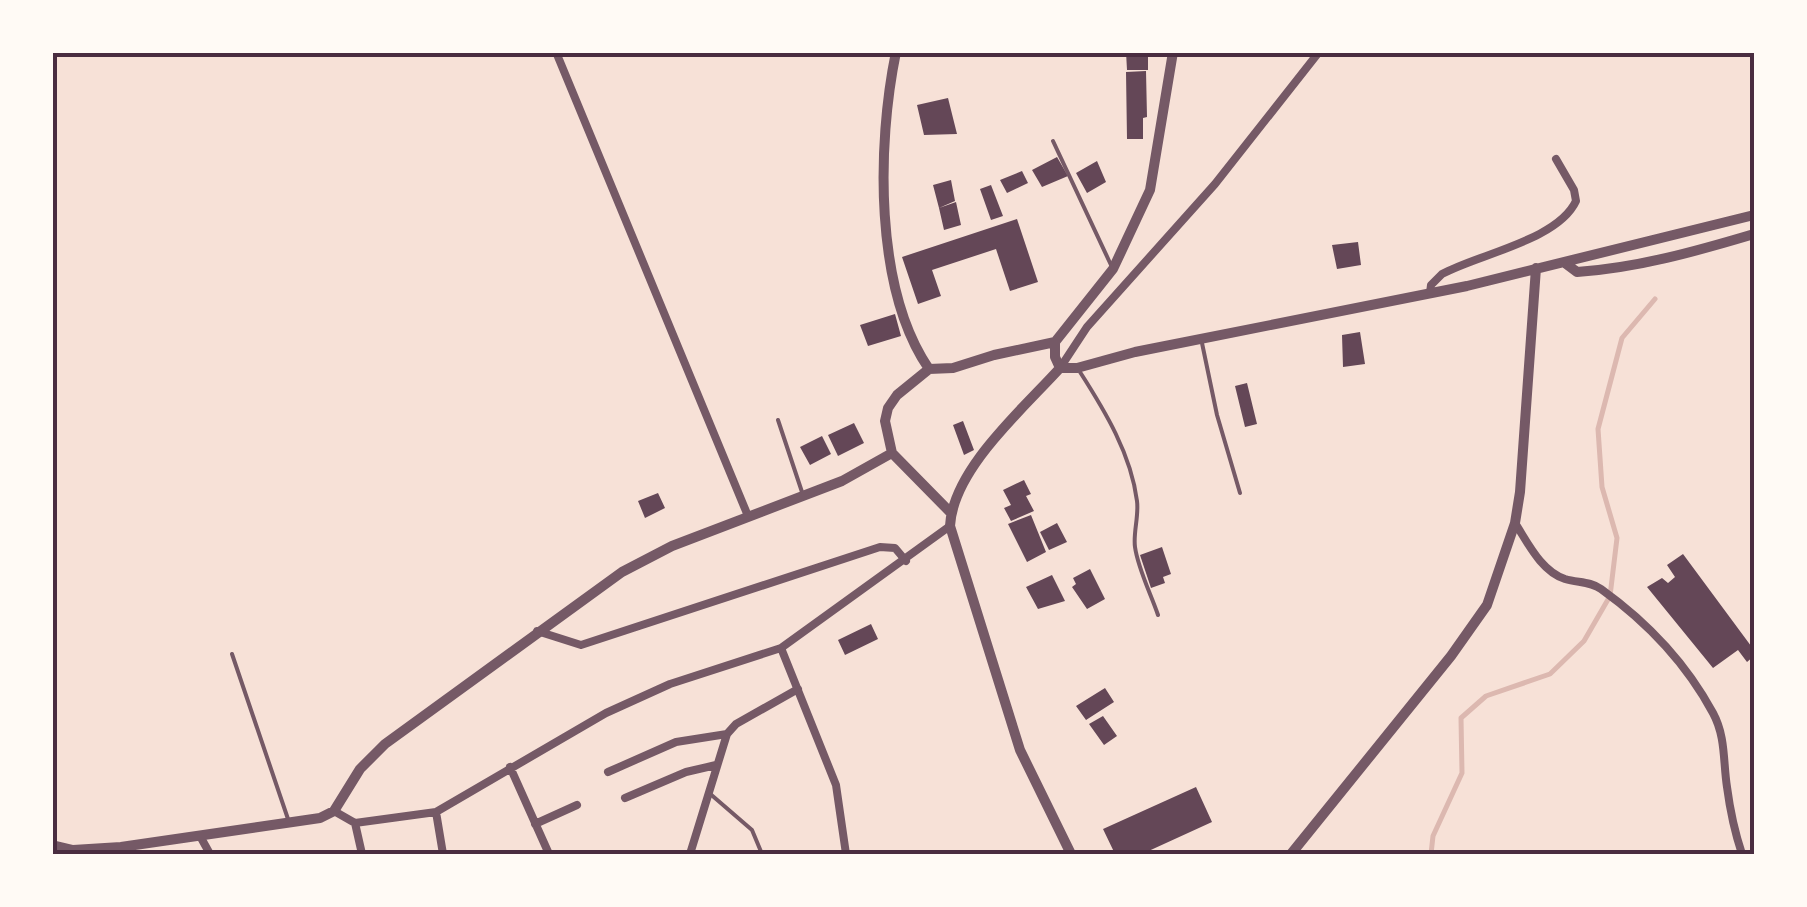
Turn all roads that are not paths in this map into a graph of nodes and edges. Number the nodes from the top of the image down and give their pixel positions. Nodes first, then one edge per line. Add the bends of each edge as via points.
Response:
1 (556, 52) edge
2 (896, 52) edge
3 (1174, 52) edge
4 (1319, 52) edge
5 (1053, 141) dead end
6 (1556, 159) dead end
7 (1754, 216) edge
8 (1754, 234) edge
9 (1565, 263) junction
10 (1536, 268) junction
11 (1113, 269) junction
12 (1430, 293) junction
13 (1201, 338) junction
14 (1055, 342) junction
15 (1060, 368) junction
16 (1077, 368) junction
17 (929, 369) junction
18 (778, 420) dead end
19 (892, 453) junction
20 (1240, 492) dead end
21 (803, 495) junction
22 (950, 513) junction
23 (748, 516) junction
24 (1515, 524) junction
25 (950, 526) junction
26 (906, 561) junction
27 (1158, 614) dead end
28 (537, 631) junction
29 (781, 648) junction
30 (232, 654) dead end
31 (798, 688) junction
32 (728, 734) junction
33 (716, 764) junction
34 (510, 767) junction
35 (608, 772) dead end
36 (708, 792) junction
37 (625, 798) dead end
38 (577, 804) dead end
39 (334, 811) junction
40 (436, 812) junction
41 (290, 823) junction
42 (355, 823) junction
43 (535, 824) junction
44 (200, 836) junction
45 (56, 849) edge
46 (210, 854) edge
47 (362, 854) edge
48 (444, 854) edge
49 (548, 854) edge
50 (690, 854) edge
51 (762, 854) edge
52 (846, 854) edge
53 (1071, 854) edge
54 (1291, 854) edge
55 (1742, 854) edge

1 - 23 street
2 - 17 street via 882,149 887,223 905,321
3 - 11 street via 1150,190
4 - 15 street via 1087,327
5 - 11 lane
6 - 12 street via 1574,190 1567,215 1535,236 1442,274
7 - 9 street
8 - 9 street via 1607,270 1577,272
9 - 10 street
10 - 12 street
10 - 24 street
11 - 14 street
12 - 13 street
13 - 16 street
13 - 20 lane
14 - 15 street
14 - 17 street
15 - 16 street
15 - 22 street via 984,451
16 - 27 lane via 1121,447 1137,498 1134,546
17 - 19 street via 888,408
18 - 21 lane
19 - 21 street
19 - 22 street
21 - 23 street
22 - 25 street
23 - 28 street via 622,572
24 - 54 street via 1487,605
24 - 55 street via 1548,569 1598,586 1680,662 1720,730
25 - 26 street
25 - 53 street via 1020,750
26 - 28 street via 895,548 880,546 581,645
26 - 29 street
28 - 39 street via 384,744
29 - 31 street
29 - 34 street via 670,684
30 - 41 lane
31 - 32 street
31 - 52 street via 836,785
32 - 33 street
32 - 35 street via 676,742
33 - 36 street
33 - 37 street
34 - 40 street
34 - 43 street
36 - 50 street
36 - 51 lane via 752,830
38 - 43 street
39 - 41 street
39 - 42 street
40 - 42 street
40 - 48 street
41 - 44 street
42 - 47 street
43 - 49 street
44 - 45 street
44 - 46 street

